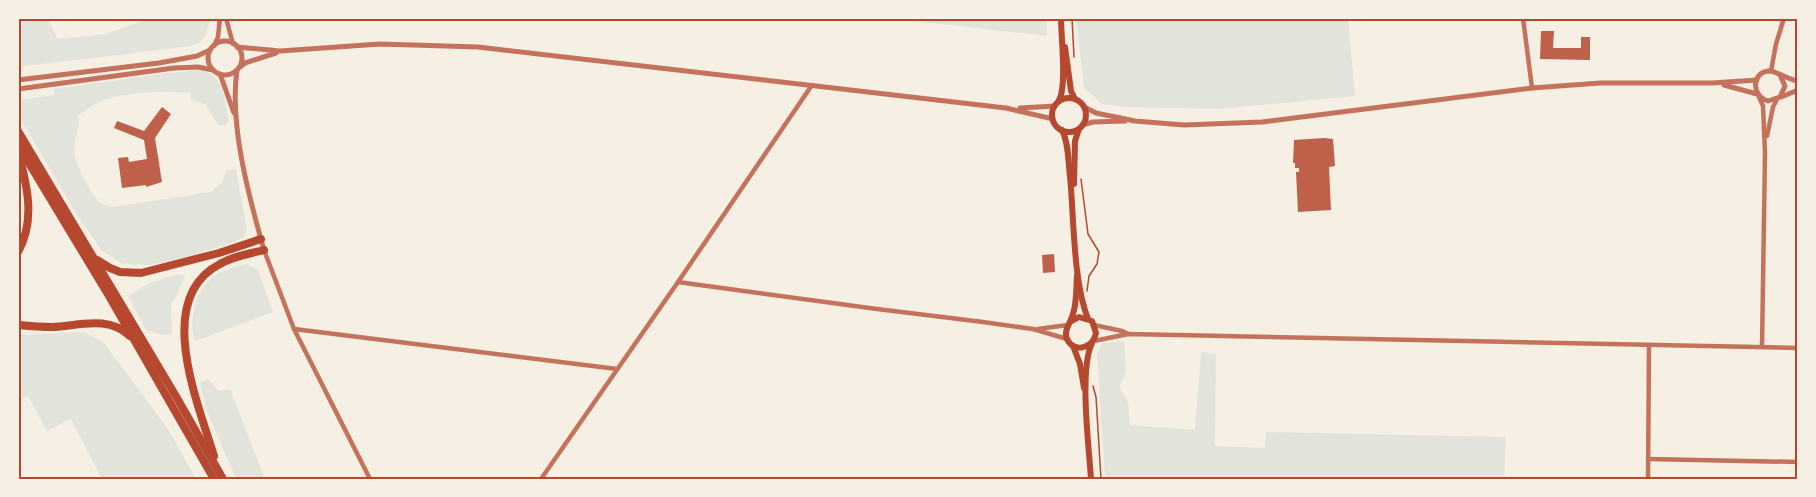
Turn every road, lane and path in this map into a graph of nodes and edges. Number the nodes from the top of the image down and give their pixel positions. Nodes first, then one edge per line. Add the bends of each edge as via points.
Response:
1 (220, 18) edge
2 (226, 18) edge
3 (1061, 18) edge
4 (1072, 18) edge
5 (1523, 18) edge
6 (1784, 18) edge
7 (235, 45) junction
8 (212, 48) junction
9 (280, 51) junction
10 (1074, 65) dead end
11 (238, 69) junction
12 (213, 70) junction
13 (1771, 71) junction
14 (220, 74) junction
15 (1780, 75) junction
16 (18, 80) edge
17 (1757, 80) junction
18 (1798, 81) edge
19 (1712, 83) junction
20 (812, 85) junction
21 (1532, 88) junction
22 (18, 89) edge
23 (1798, 90) edge
24 (1758, 95) junction
25 (1778, 98) junction
26 (1075, 99) junction
27 (1056, 104) junction
28 (1084, 107) junction
29 (1006, 108) junction
30 (1053, 119) junction
31 (236, 121) junction
32 (1135, 121) junction
33 (1081, 126) junction
34 (1062, 130) junction
35 (18, 131) edge
36 (18, 146) edge
37 (18, 151) edge
38 (1765, 153) junction
39 (1084, 195) dead end
40 (1074, 214) junction
41 (261, 238) junction
42 (264, 250) junction
43 (18, 252) edge
44 (92, 256) junction
45 (1077, 265) junction
46 (1089, 281) dead end
47 (678, 282) junction
48 (1088, 319) junction
49 (1069, 323) junction
50 (1094, 324) junction
51 (18, 325) edge
52 (294, 329) junction
53 (1033, 329) junction
54 (1128, 334) junction
55 (1067, 340) junction
56 (1093, 342) junction
57 (136, 343) junction
58 (1073, 345) junction
59 (1649, 345) junction
60 (1762, 347) junction
61 (1798, 348) edge
62 (617, 369) junction
63 (1096, 397) dead end
64 (1086, 407) junction
65 (1648, 459) junction
66 (1798, 462) edge
67 (218, 469) junction
68 (214, 479) edge
69 (223, 479) edge
70 (370, 479) edge
71 (541, 479) edge
72 (1090, 479) edge
73 (1101, 479) edge
74 (1648, 479) edge

1 - 8 street
2 - 7 street
3 - 26 main road
3 - 27 main road via 1062,93
4 - 10 path
5 - 21 street
6 - 13 street
7 - 8 street via 223,42
7 - 9 street
7 - 11 street via 242,57
8 - 12 street via 208,61
8 - 16 street via 197,56 159,63
9 - 11 street via 244,63
9 - 20 street via 380,45 478,47
11 - 14 street
11 - 31 street
12 - 14 street
12 - 22 street via 174,68
13 - 15 street
13 - 17 street
14 - 31 street
15 - 18 street
15 - 25 street via 1785,86
17 - 19 street
17 - 24 street
19 - 21 street via 1600,83
19 - 24 street
20 - 29 street
20 - 47 street
21 - 32 street via 1262,122 1184,125
23 - 25 street
24 - 25 street via 1768,101
24 - 38 street via 1763,106
25 - 38 street
26 - 27 main road
26 - 28 main road
27 - 29 street
27 - 30 main road
28 - 32 street
28 - 33 main road via 1086,117
29 - 30 street
30 - 34 main road
31 - 41 street
32 - 33 street
33 - 34 main road via 1074,131
33 - 40 main road via 1075,141
34 - 40 main road
35 - 44 highway
36 - 57 highway
37 - 43 highway via 29,214
38 - 60 street
39 - 46 path via 1088,234 1099,252
40 - 45 main road
41 - 42 street
41 - 44 highway via 141,273 120,272
42 - 52 street
42 - 67 highway via 229,260 209,271 186,305 187,356
44 - 67 highway
45 - 48 main road
45 - 49 main road via 1075,307
47 - 53 street
47 - 62 street
48 - 49 main road via 1079,317
48 - 50 main road
49 - 53 street
49 - 55 main road
50 - 54 street
50 - 56 main road
51 - 57 highway via 105,324 119,327
52 - 62 street
52 - 70 street
53 - 55 street
54 - 56 street
54 - 59 street
55 - 58 main road
56 - 58 main road via 1082,348
56 - 64 main road via 1088,354
57 - 68 highway
58 - 64 main road
59 - 60 street
59 - 65 street
60 - 61 street
62 - 71 street
63 - 73 path
64 - 72 main road
65 - 66 street
65 - 74 street
67 - 69 highway

